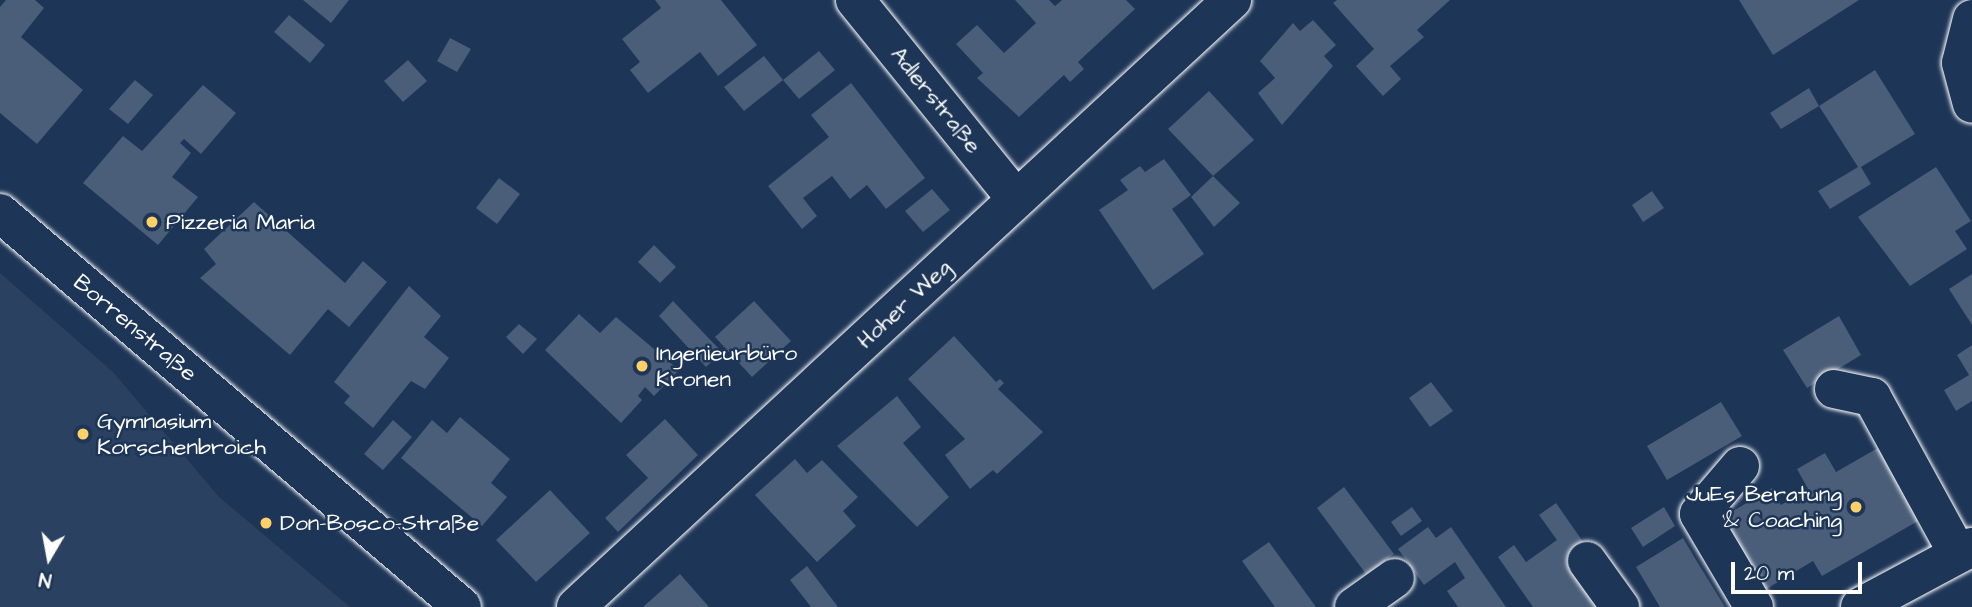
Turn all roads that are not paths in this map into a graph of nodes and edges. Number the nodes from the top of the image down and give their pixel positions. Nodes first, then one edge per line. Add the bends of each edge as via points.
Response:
1 (855, 0) edge
2 (1232, 0) edge
3 (1972, 19) edge
4 (1972, 104) edge
5 (1016, 199) junction
6 (0, 213) edge
7 (1834, 389) dead end
8 (1740, 466) dead end
9 (1965, 550) edge
10 (1587, 561) dead end
11 (1395, 578) dead end
12 (462, 607) edge
13 (576, 607) edge
14 (1354, 607) edge
15 (1619, 607) edge
16 (1754, 607) edge
17 (1860, 607) edge

1 - 5 street, Adlerstraße
2 - 5 street, Hoher Weg
3 - 4 street via 1961,63
5 - 13 street, Hoher Weg
6 - 12 street, Borrenstraße
7 - 9 street via 1872,397
8 - 16 street via 1699,514
9 - 17 street
10 - 15 street
11 - 14 street

